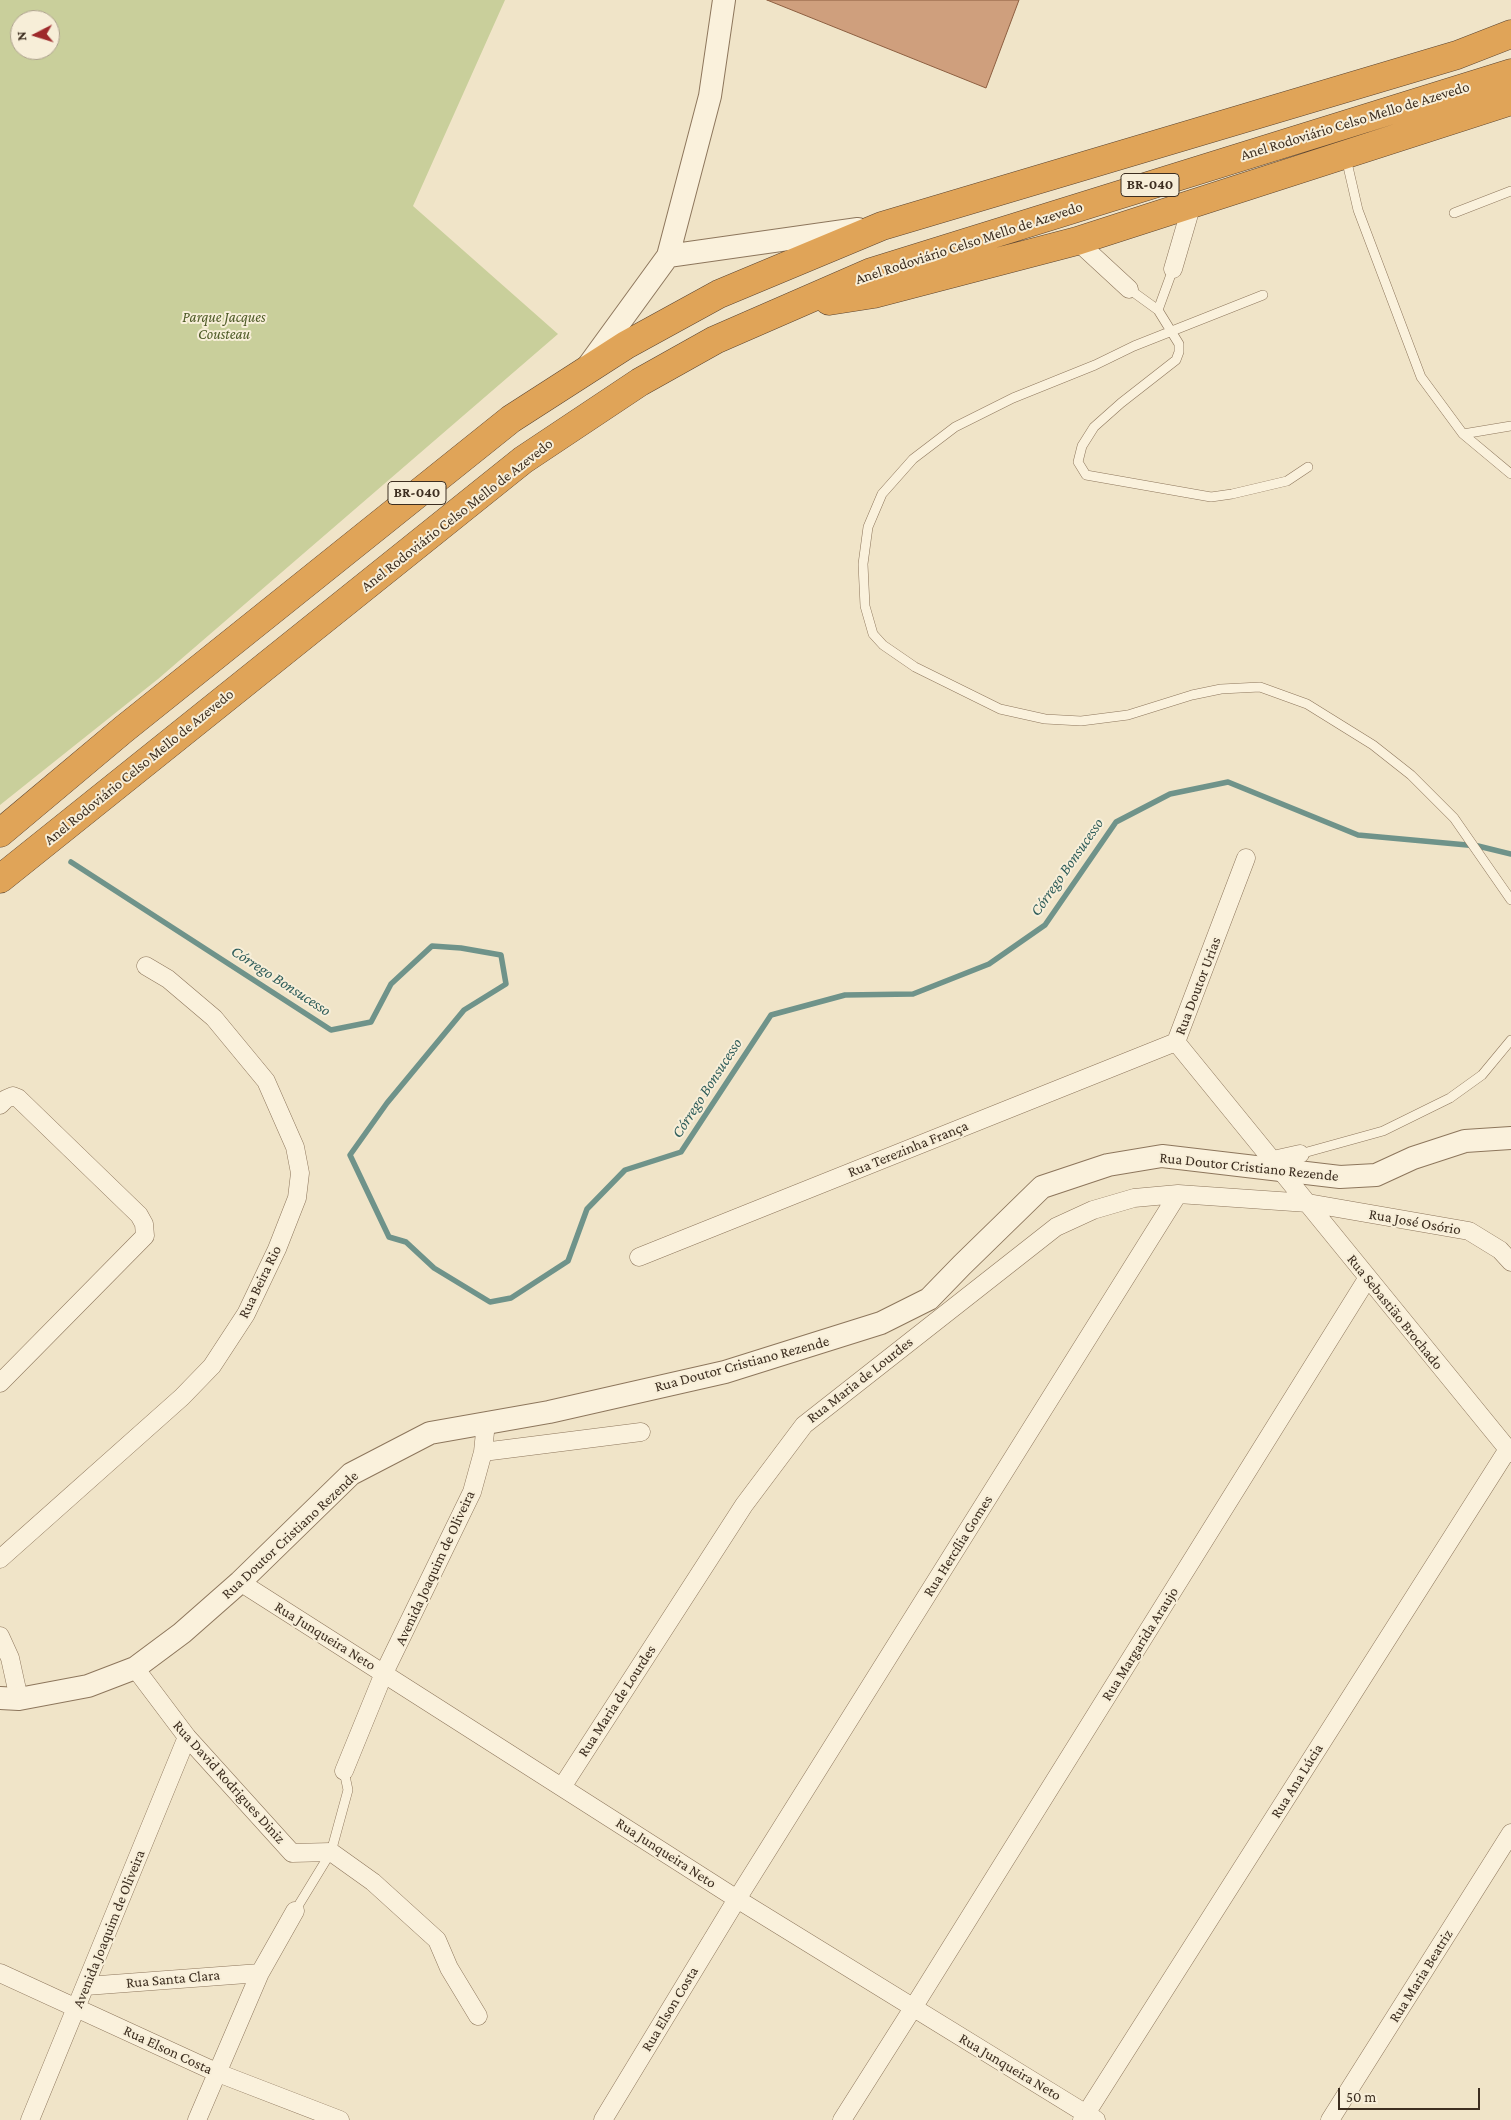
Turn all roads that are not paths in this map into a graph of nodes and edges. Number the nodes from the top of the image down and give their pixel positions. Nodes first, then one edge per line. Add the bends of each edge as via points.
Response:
1 (724, 0) edge
2 (1511, 34) edge
3 (1511, 73) edge
4 (1511, 101) edge
5 (1345, 155) junction
6 (1511, 190) edge
7 (1192, 204) junction
8 (1454, 214) dead end
9 (882, 226) junction
10 (1077, 241) junction
11 (668, 256) junction
12 (1173, 269) joint
13 (1129, 289) joint
14 (1264, 295) dead end
15 (793, 307) junction
16 (1158, 310) junction
17 (1173, 332) junction
18 (584, 371) junction
19 (1511, 426) edge
20 (1463, 434) junction
21 (1308, 467) dead end
22 (1511, 474) edge
23 (0, 833) edge
24 (1246, 858) dead end
25 (0, 879) edge
26 (1511, 900) edge
27 (146, 966) dead end
28 (1511, 1040) edge
29 (1176, 1042) junction
30 (0, 1105) edge
31 (1511, 1138) edge
32 (1300, 1154) joint
33 (1278, 1165) junction
34 (1178, 1194) junction
35 (1308, 1203) junction
36 (640, 1257) dead end
37 (1511, 1262) edge
38 (1367, 1279) junction
39 (0, 1383) edge
40 (486, 1422) junction
41 (641, 1432) dead end
42 (1509, 1451) edge
43 (483, 1452) junction
44 (0, 1559) edge
45 (240, 1582) junction
46 (0, 1636) edge
47 (135, 1668) junction
48 (384, 1673) junction
49 (9, 1698) edge
50 (187, 1737) junction
51 (344, 1771) joint
52 (562, 1787) junction
53 (1511, 1833) edge
54 (331, 1852) junction
55 (737, 1899) junction
56 (295, 1911) joint
57 (0, 1973) edge
58 (260, 1973) junction
59 (86, 1986) junction
60 (77, 2008) junction
61 (913, 2008) junction
62 (478, 2016) dead end
63 (218, 2073) junction
64 (1088, 2118) edge
65 (30, 2120) edge
66 (197, 2120) edge
67 (340, 2120) edge
68 (603, 2120) edge
69 (842, 2120) edge
70 (1330, 2120) edge

1 - 11 street via 710,96
2 - 9 highway, BR-040 via 1457,55
3 - 15 highway, Anel Rodoviário Celso Mello de Azevedo / BR-040 via 871,272
4 - 5 highway
5 - 7 highway
5 - 20 lane via 1358,210 1421,377
6 - 8 lane
7 - 10 highway
7 - 12 street
9 - 11 street
9 - 18 highway, BR-040 via 719,294
10 - 13 street
10 - 15 highway via 874,294
11 - 18 street
12 - 16 lane
13 - 16 lane
14 - 17 lane
15 - 25 highway, Anel Rodoviário Celso Mello de Azevedo / BR-040 via 715,340 640,382 523,460
16 - 17 lane
17 - 21 lane via 1180,352 1176,360 1121,402 1094,427 1082,446 1078,462 1086,475 1210,497 1287,480
17 - 26 lane via 1013,398 955,427 913,459 882,494 868,527 863,564 865,606 873,634 915,667 1000,709 1045,719 1081,721 1128,715 1221,689 1260,687 1307,704 1411,774 1454,818
18 - 23 highway, BR-040 via 511,419 451,466
19 - 20 lane
20 - 22 lane
24 - 29 street, Rua Doutor Urias
27 - 44 street, Rua Beira Rio via 168,979 214,1018 266,1081 295,1147 300,1173 297,1198 246,1314 212,1366 182,1397
28 - 32 lane via 1482,1075 1450,1098 1383,1131
29 - 33 street, Rua Doutor Urias
29 - 36 street, Rua Terezinha França
30 - 39 street via 13,1096 18,1098 139,1215 145,1236
31 - 33 street, Rua Doutor Cristiano Rezende via 1465,1141 1413,1158 1376,1175 1340,1177
32 - 33 street
33 - 35 street, Rua Sebastião Brochado
33 - 40 street, Rua Doutor Cristiano Rezende via 1162,1156 1108,1165 1042,1188 929,1299 881,1323 725,1372 549,1412
34 - 35 street, Rua Maria de Lourdes
34 - 52 street, Rua Maria de Lourdes via 1134,1198 1093,1210 1056,1227 804,1424 744,1505
34 - 55 street, Rua Hercília Gomes
35 - 37 street, Rua José Osório via 1469,1231 1500,1250
35 - 38 street, Rua Sebastião Brochado
38 - 42 street, Rua Sebastião Brochado
38 - 61 street, Rua Margarida Araujo
40 - 43 street, Avenida Joaquim de Oliveira
40 - 45 street, Rua Doutor Cristiano Rezende via 430,1433 351,1474
41 - 43 street
42 - 64 street, Rua Ana Lúcia
43 - 48 street, Avenida Joaquim de Oliveira via 472,1492
45 - 47 street, Rua Doutor Cristiano Rezende via 182,1634
45 - 48 street, Rua Junqueira Neto
46 - 49 street via 10,1658
47 - 49 street, Rua Doutor Cristiano Rezende via 88,1686
47 - 50 street, Rua David Rodrigues Diniz
48 - 51 street, Avenida Joaquim de Oliveira
48 - 52 street, Rua Junqueira Neto
50 - 54 street, Rua David Rodrigues Diniz via 292,1852
50 - 59 street, Avenida Joaquim de Oliveira
51 - 54 lane, Avenida Joaquim de Oliveira via 348,1790
52 - 55 street, Rua Junqueira Neto
53 - 70 street, Rua Maria Beatriz
54 - 56 lane, Avenida Joaquim de Oliveira
54 - 62 street via 373,1882 436,1940
55 - 61 street, Rua Junqueira Neto
55 - 68 street, Rua Elson Costa
56 - 58 street, Avenida Joaquim de Oliveira
57 - 60 street, Rua Elson Costa
58 - 59 street, Rua Santa Clara
58 - 63 street, Avenida Joaquim de Oliveira
59 - 60 street, Avenida Joaquim de Oliveira
60 - 63 street, Rua Elson Costa
60 - 65 street, Avenida Joaquim de Oliveira
61 - 64 street, Rua Junqueira Neto
61 - 69 street, Rua Margarida Araujo
63 - 66 street, Avenida Joaquim de Oliveira
63 - 67 street, Rua Elson Costa

